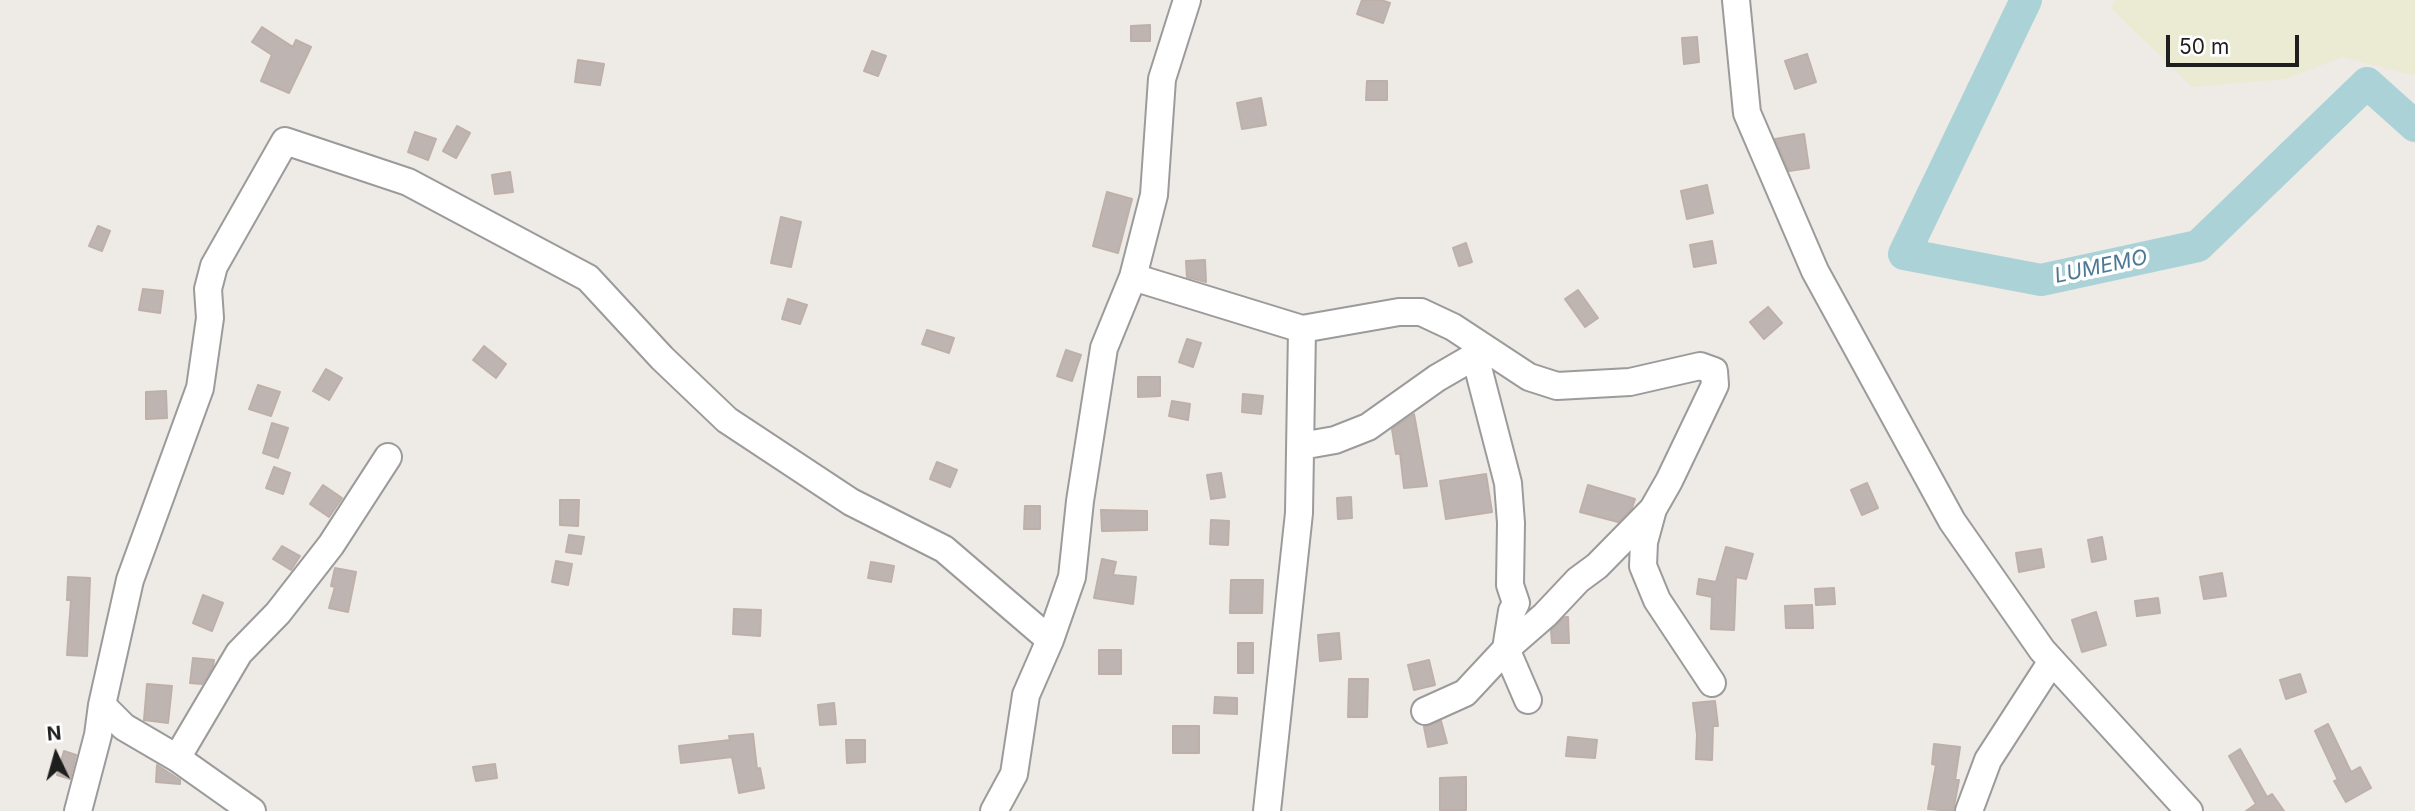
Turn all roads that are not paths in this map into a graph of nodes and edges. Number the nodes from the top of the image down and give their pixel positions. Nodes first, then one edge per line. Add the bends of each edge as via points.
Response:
1 (1187, 0) edge
2 (1736, 0) edge
3 (1133, 276) junction
4 (1302, 329) junction
5 (1480, 353) junction
6 (1301, 446) junction
7 (388, 457) dead end
8 (1653, 509) junction
9 (1050, 640) junction
10 (1506, 649) junction
11 (2052, 661) junction
12 (1712, 683) dead end
13 (1528, 700) dead end
14 (102, 705) junction
15 (1425, 710) dead end
16 (177, 758) junction
17 (78, 811) edge
18 (252, 811) edge
19 (994, 811) edge
20 (1267, 811) edge
21 (1969, 811) edge
22 (2189, 811) edge

1 - 3 street via 1162,79 1154,195
2 - 11 street via 1747,113 1815,271 1952,521
3 - 4 street
3 - 9 street via 1104,348 1072,577
4 - 5 street via 1422,312 1453,327
4 - 6 street
5 - 6 street via 1368,427 1335,440
5 - 8 street via 1557,386 1630,382 1700,366 1714,371 1715,385
5 - 10 street via 1508,483 1510,585 1516,603
6 - 20 street via 1299,513
7 - 16 street via 331,545 278,613 239,653
8 - 10 street
8 - 12 street via 1643,566 1657,600
9 - 14 street via 944,549 851,502 727,420 587,278 408,183 285,142 214,266 200,388 130,580
9 - 19 street via 1026,695 1014,774
10 - 13 street
10 - 15 street via 1465,694
11 - 21 street via 1988,760
11 - 22 street
14 - 16 street via 124,727
14 - 17 street
16 - 18 street

